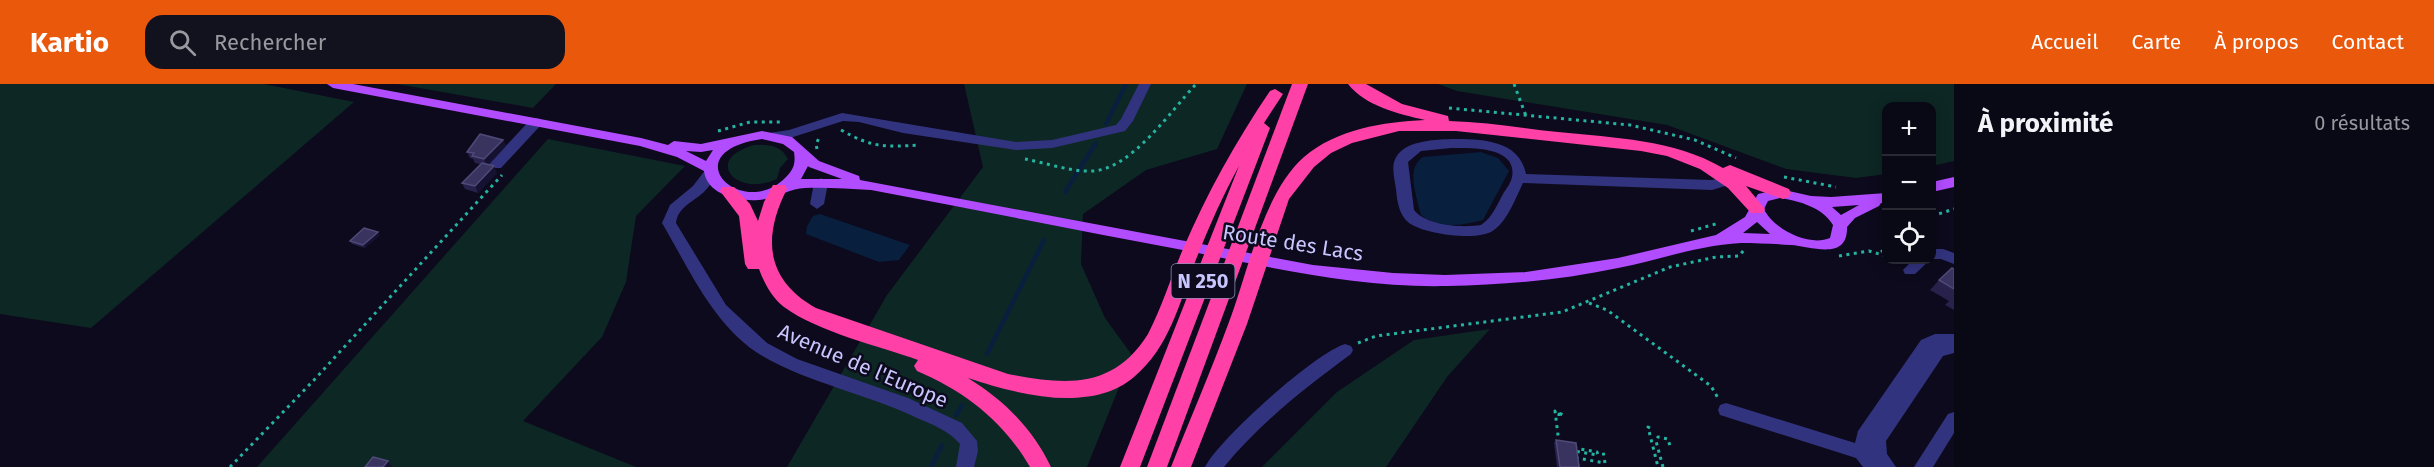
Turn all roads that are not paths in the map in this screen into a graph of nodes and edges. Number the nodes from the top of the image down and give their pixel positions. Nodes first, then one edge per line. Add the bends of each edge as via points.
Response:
1 (333, 84) edge
2 (1145, 84) edge
3 (1300, 84) edge
4 (1356, 84) edge
5 (1277, 89) edge
6 (536, 122) junction
7 (818, 125) junction
8 (774, 136) junction
9 (736, 141) junction
10 (641, 142) junction
11 (802, 153) junction
12 (501, 168) road end
13 (712, 171) junction
14 (1519, 178) junction
15 (1730, 180) junction
16 (1954, 182) edge
17 (821, 183) junction
18 (871, 185) junction
19 (1936, 186) edge
20 (782, 188) junction
21 (727, 190) junction
22 (694, 193) junction
23 (1783, 193) junction
24 (1806, 199) junction
25 (1882, 199) edge
26 (1882, 199) edge
27 (818, 204) dead end
28 (1757, 209) junction
29 (1839, 226) junction
30 (1791, 240) junction
31 (1711, 241) junction
32 (1936, 254) edge
33 (1954, 259) edge
34 (1918, 264) edge
35 (1910, 270) dead end
36 (1954, 340) edge
37 (1954, 347) edge
38 (1345, 350) road end
39 (1726, 410) road end
40 (1954, 419) edge
41 (1863, 453) junction
42 (965, 467) edge
43 (1041, 467) edge
44 (1130, 467) edge
45 (1157, 467) edge
46 (1181, 467) edge
47 (1214, 467) edge
48 (1874, 467) edge
49 (1887, 467) edge
50 (1923, 467) edge

1 - 6 main road
2 - 7 street via 1120,128 1052,144 1005,144 847,117
3 - 45 highway
4 - 23 highway via 1383,102 1429,116 1659,142 1697,154
5 - 20 highway via 1248,133 1204,218 1148,350 1128,372 1095,386 1055,390 1002,380 809,313 778,288 766,259 766,221 773,199
5 - 44 highway, N 250
6 - 10 main road
6 - 12 street
7 - 8 street
7 - 11 street via 805,138
8 - 9 main road
8 - 11 main road via 795,145
9 - 10 main road via 701,148
9 - 13 main road via 717,154
10 - 13 main road via 682,154
11 - 18 main road, Route des Lacs via 814,164
11 - 20 main road via 801,171
13 - 21 main road via 714,180
13 - 22 street, Avenue de l'Europe
14 - 14 street via 1490,226 1475,231 1430,227 1412,220 1405,208 1401,162 1418,147 1490,145 1508,153 1519,167
14 - 15 street via 1712,185
15 - 28 highway
15 - 46 highway via 1695,160 1660,149 1445,127 1398,127 1369,132 1323,151 1306,163 1281,199 1238,324
16 - 19 main road
17 - 18 main road, Route des Lacs
17 - 20 main road, Route des Lacs
17 - 27 street
18 - 31 main road, Route des Lacs via 1291,266 1393,279 1496,280 1554,274
20 - 21 main road via 756,195
21 - 22 street
21 - 43 highway via 749,216 754,263 774,303 802,321 965,384 1021,432
22 - 42 street, Avenue de l'Europe via 672,211 669,223 734,324 761,347 792,363 902,403 956,428 968,441
23 - 24 main road, Route des Lacs
23 - 28 main road, Route des Lacs via 1763,197
24 - 25 main road, Route des Lacs
24 - 29 main road, Route des Lacs via 1828,211
26 - 29 main road, Route des Lacs via 1850,215
28 - 30 main road, Route des Lacs via 1767,226
28 - 31 main road, Route des Lacs via 1744,225
29 - 30 main road, Route des Lacs via 1840,234 1829,244
30 - 31 main road, Route des Lacs
32 - 33 street
34 - 35 street
36 - 41 street via 1927,344 1864,436
37 - 49 street via 1937,352 1878,440 1879,457
38 - 47 street via 1287,392
39 - 41 street
40 - 50 street
41 - 48 street

